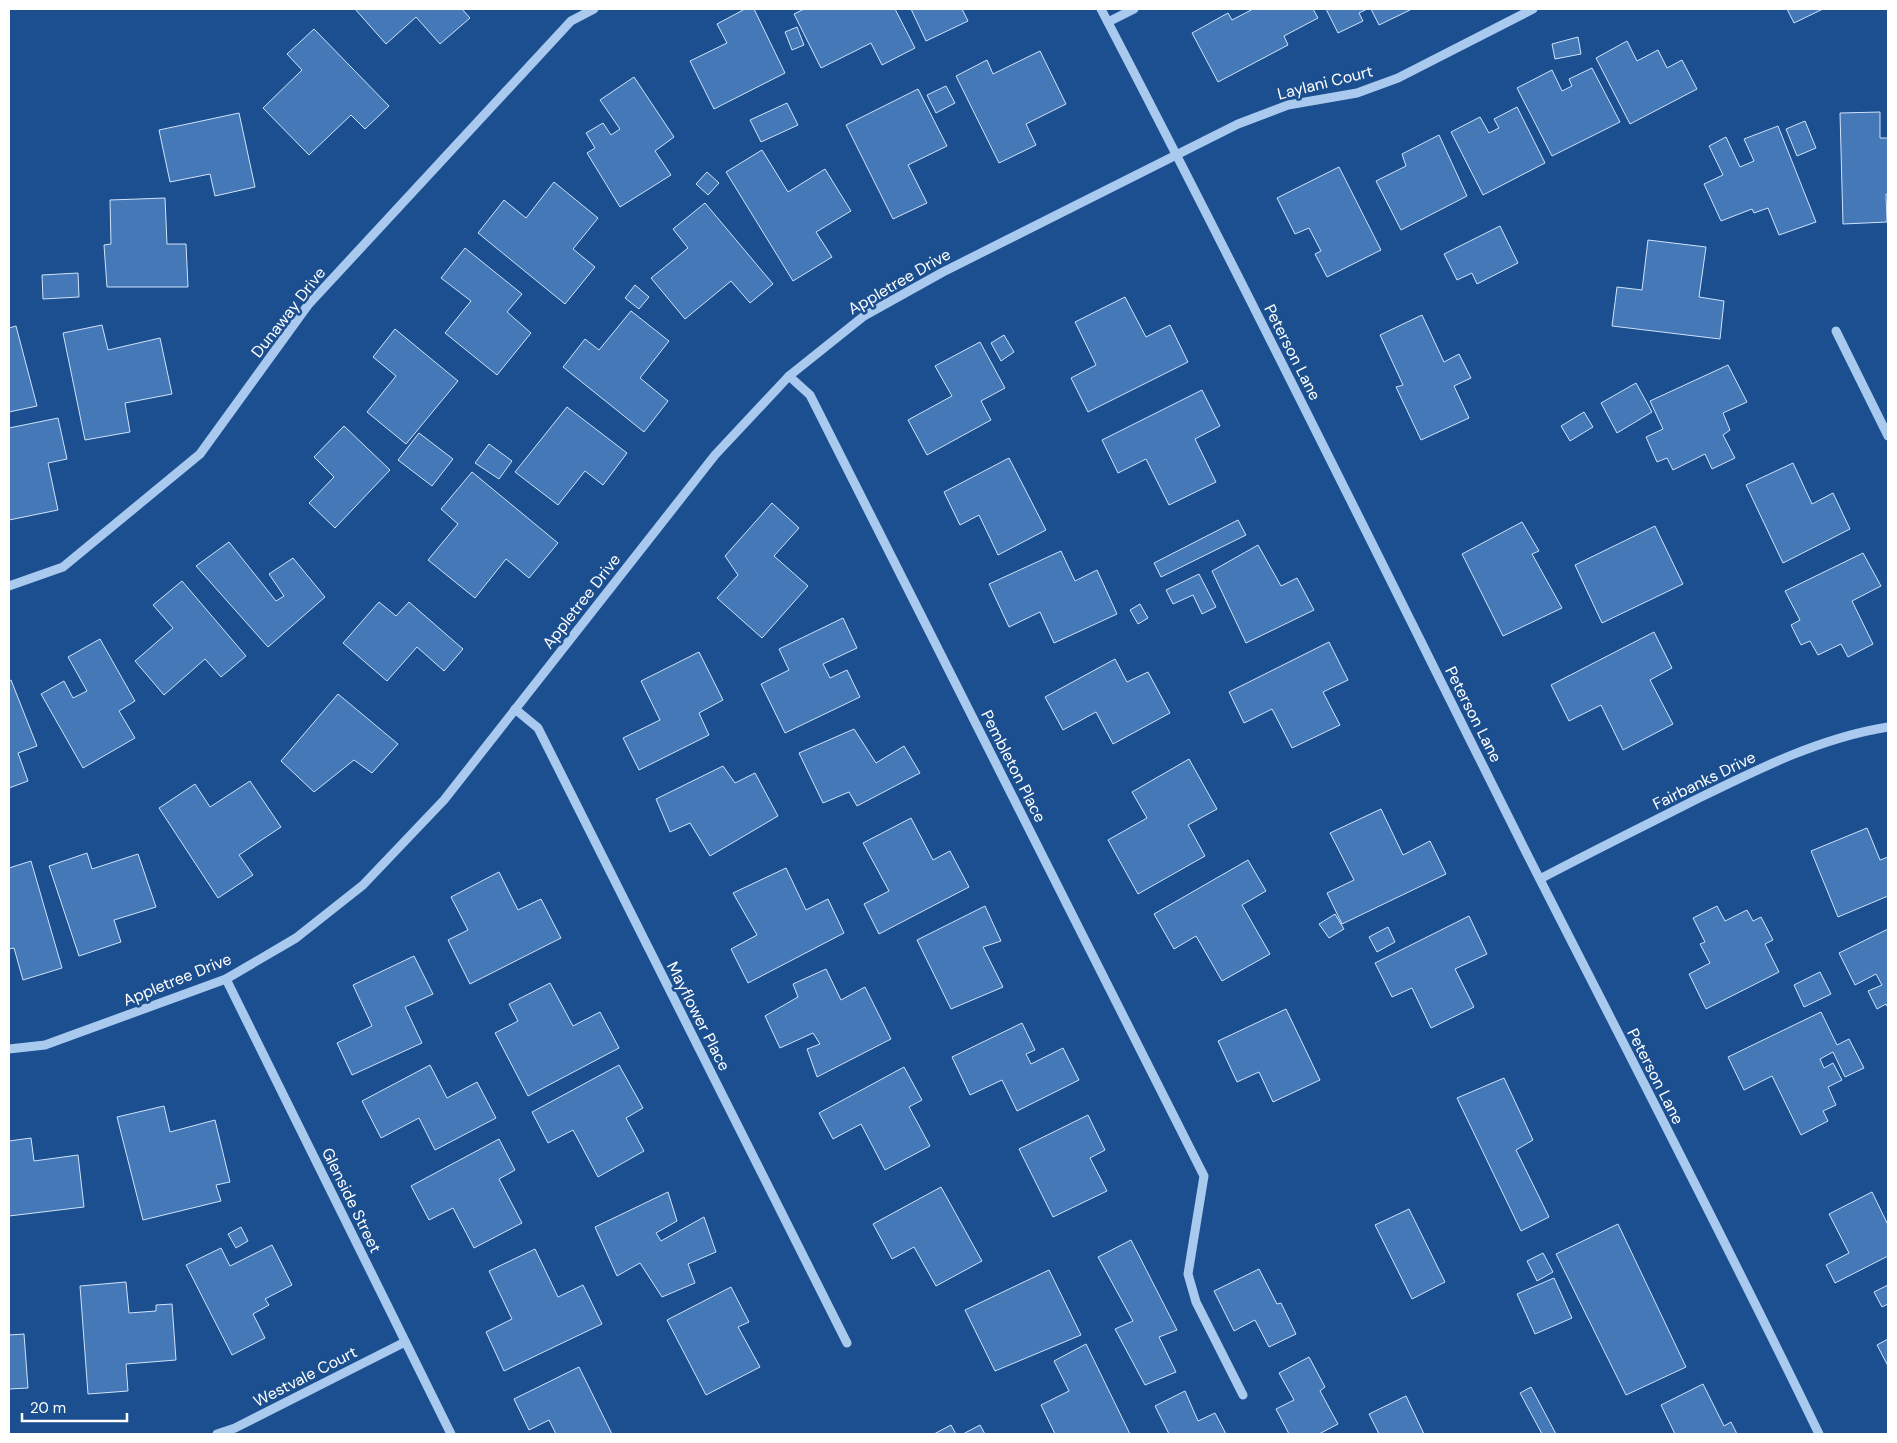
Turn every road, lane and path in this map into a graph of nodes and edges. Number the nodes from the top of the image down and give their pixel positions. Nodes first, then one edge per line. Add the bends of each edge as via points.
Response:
1 (594, 9) edge
2 (1101, 9) edge
3 (1134, 9) edge
4 (1533, 9) edge
5 (1108, 22) junction
6 (1177, 155) junction
7 (1836, 331) dead end
8 (790, 376) junction
9 (1888, 436) edge
10 (9, 586) edge
11 (515, 709) junction
12 (1888, 727) edge
13 (1540, 879) junction
14 (226, 979) junction
15 (9, 1049) edge
16 (405, 1342) junction
17 (847, 1343) dead end
18 (1243, 1395) dead end
19 (217, 1434) edge
20 (451, 1434) edge
21 (1819, 1434) edge

1 - 10 street, Dunaway Drive via 571,21 308,305 200,454 63,567
2 - 5 street, Peterson Lane
3 - 5 street
4 - 6 street, Laylani Court via 1398,78 1357,93 1288,105 1238,124
5 - 6 street, Peterson Lane
6 - 8 street, Appletree Drive via 943,272 864,316
6 - 13 street, Peterson Lane
7 - 9 street
8 - 11 street, Appletree Drive via 715,455
8 - 18 street, Pembleton Place via 810,395 1204,1176 1188,1274 1196,1302
11 - 14 street, Appletree Drive via 444,800 363,885 296,938
11 - 17 street, Mayflower Place via 538,728
12 - 13 street, Fairbanks Drive via 1810,747 1721,787
13 - 21 street, Peterson Lane
14 - 15 street, Appletree Drive via 46,1046
14 - 16 street, Glenside Street
16 - 19 street, Westvale Court via 235,1428
16 - 20 street, Glenside Street

